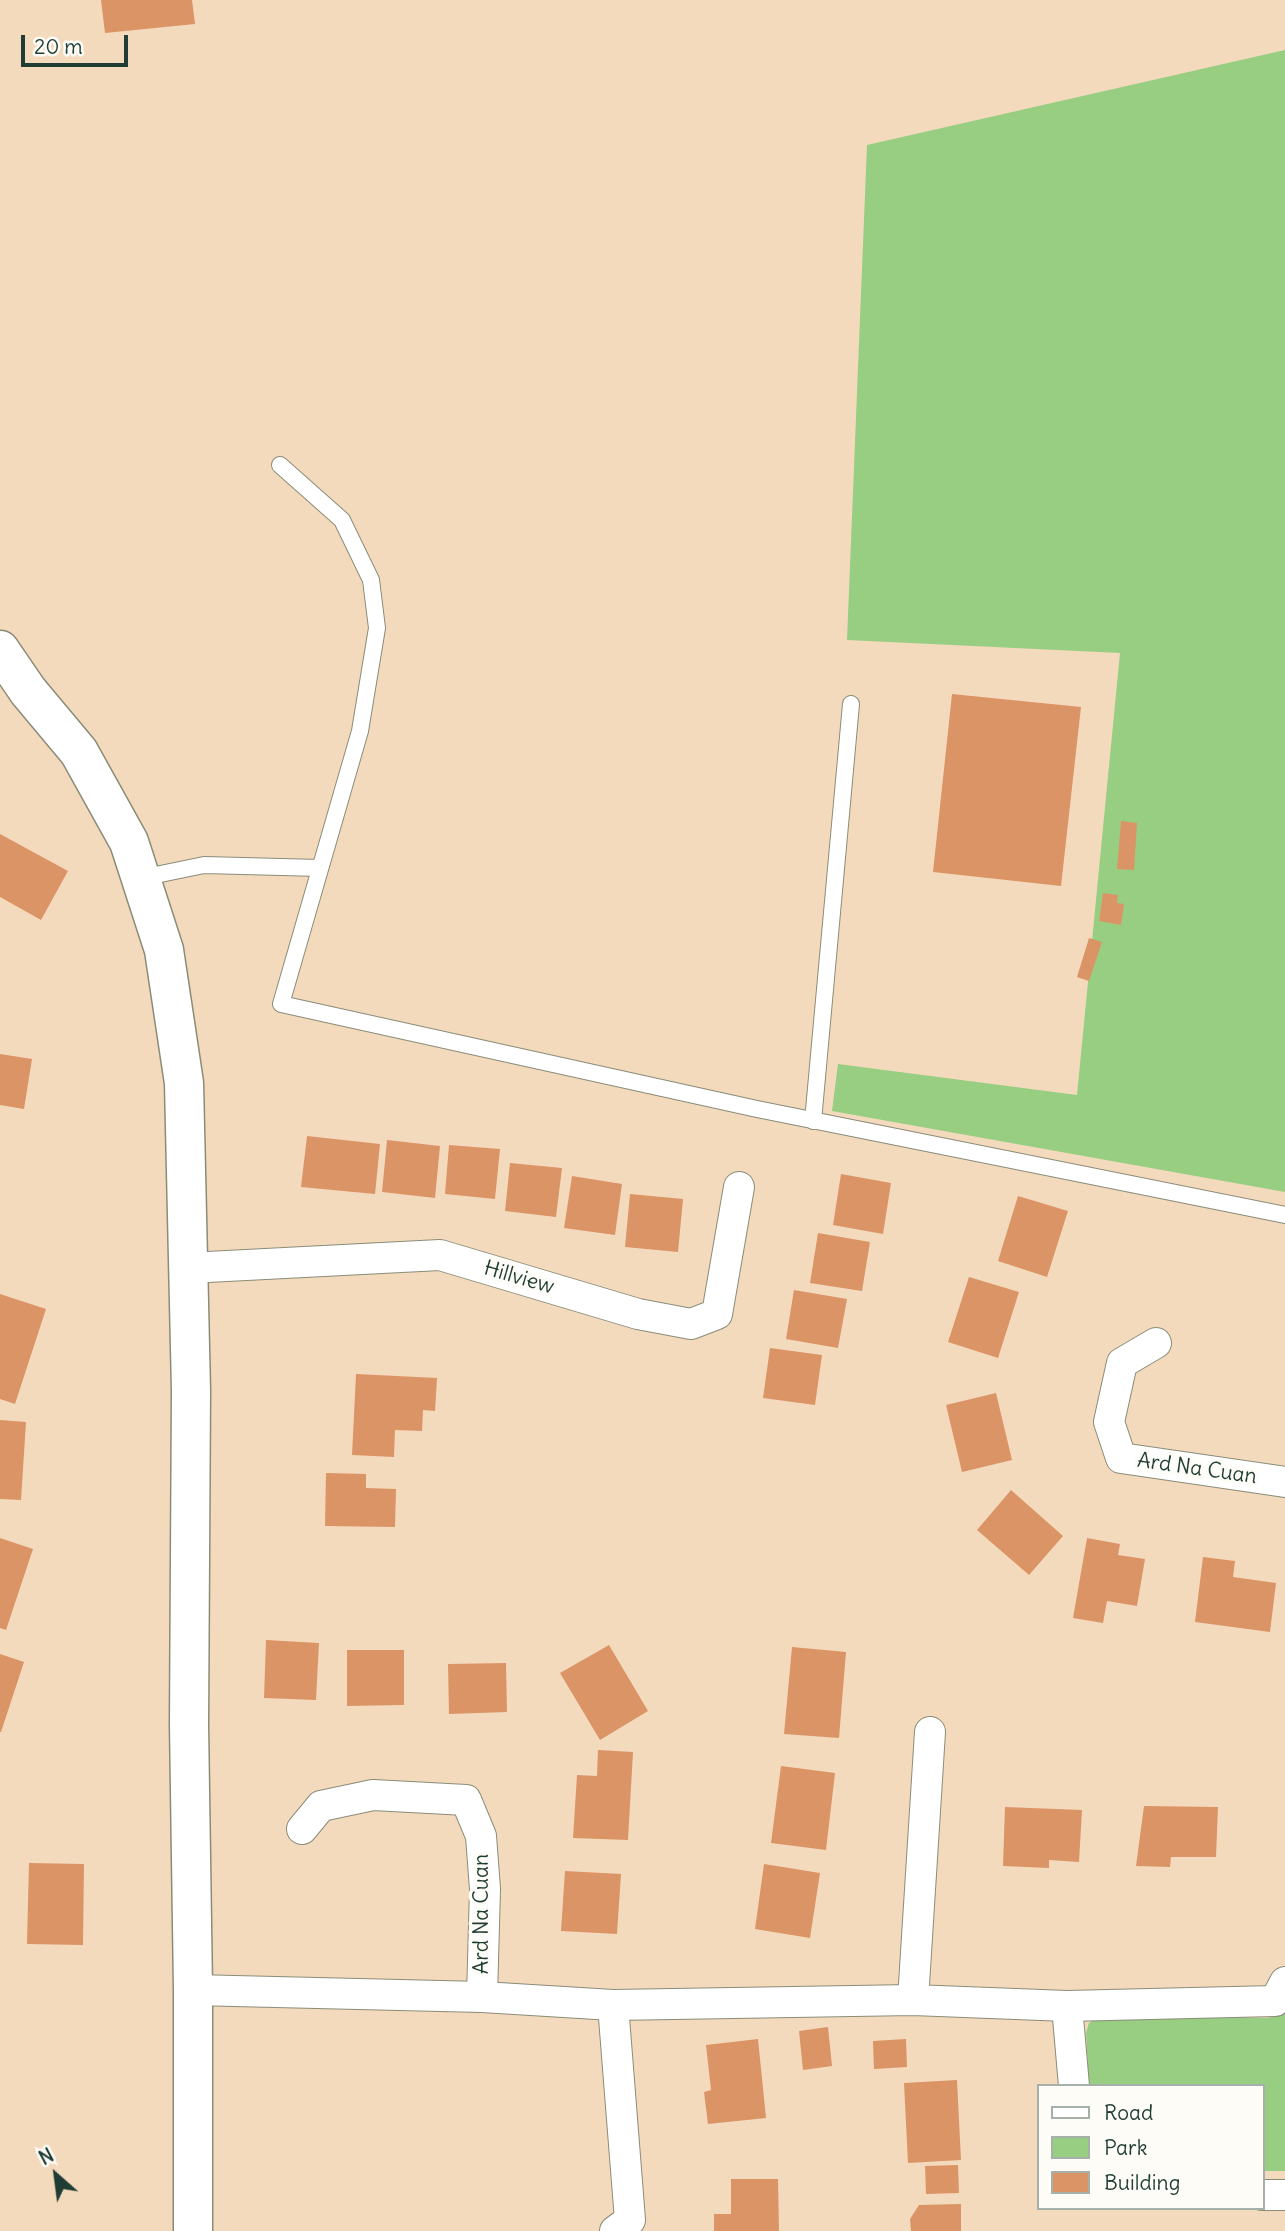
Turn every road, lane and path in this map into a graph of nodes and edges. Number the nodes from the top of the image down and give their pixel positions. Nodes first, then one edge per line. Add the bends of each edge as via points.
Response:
1 (280, 465) dead end
2 (0, 650) edge
3 (851, 704) dead end
4 (320, 868) junction
5 (141, 878) junction
6 (813, 1121) junction
7 (739, 1187) dead end
8 (1285, 1215) edge
9 (188, 1268) junction
10 (1156, 1343) dead end
11 (1285, 1482) edge
12 (930, 1732) dead end
13 (302, 1829) dead end
14 (1285, 1982) edge
15 (193, 1990) junction
16 (482, 1997) junction
17 (913, 2000) junction
18 (613, 2005) junction
19 (1067, 2006) junction
20 (1074, 2084) edge
21 (1264, 2195) edge
22 (1285, 2195) edge
23 (193, 2231) edge
24 (615, 2231) edge

1 - 4 lane via 342,520 371,580 377,628 360,730
2 - 5 street via 79,752 129,842
3 - 6 lane
4 - 5 lane via 204,865
4 - 6 lane via 281,1004
5 - 9 street via 164,950 184,1083
6 - 8 lane
7 - 9 street, Hillview via 717,1314 691,1324 638,1314 440,1255
9 - 15 street
10 - 11 street, Ard Na Cuan via 1122,1363 1109,1422 1121,1458
12 - 17 street
13 - 16 street, Ard Na Cuan via 321,1806 373,1795 466,1800 481,1836 485,1888
14 - 19 street, Ard Na Cuan via 1275,2001
15 - 16 street, Ard Na Cuan
15 - 23 street
16 - 18 street, Ard Na Cuan
17 - 18 street, Ard Na Cuan
17 - 19 street, Ard Na Cuan
18 - 24 street via 630,2220
19 - 20 street
21 - 22 street

